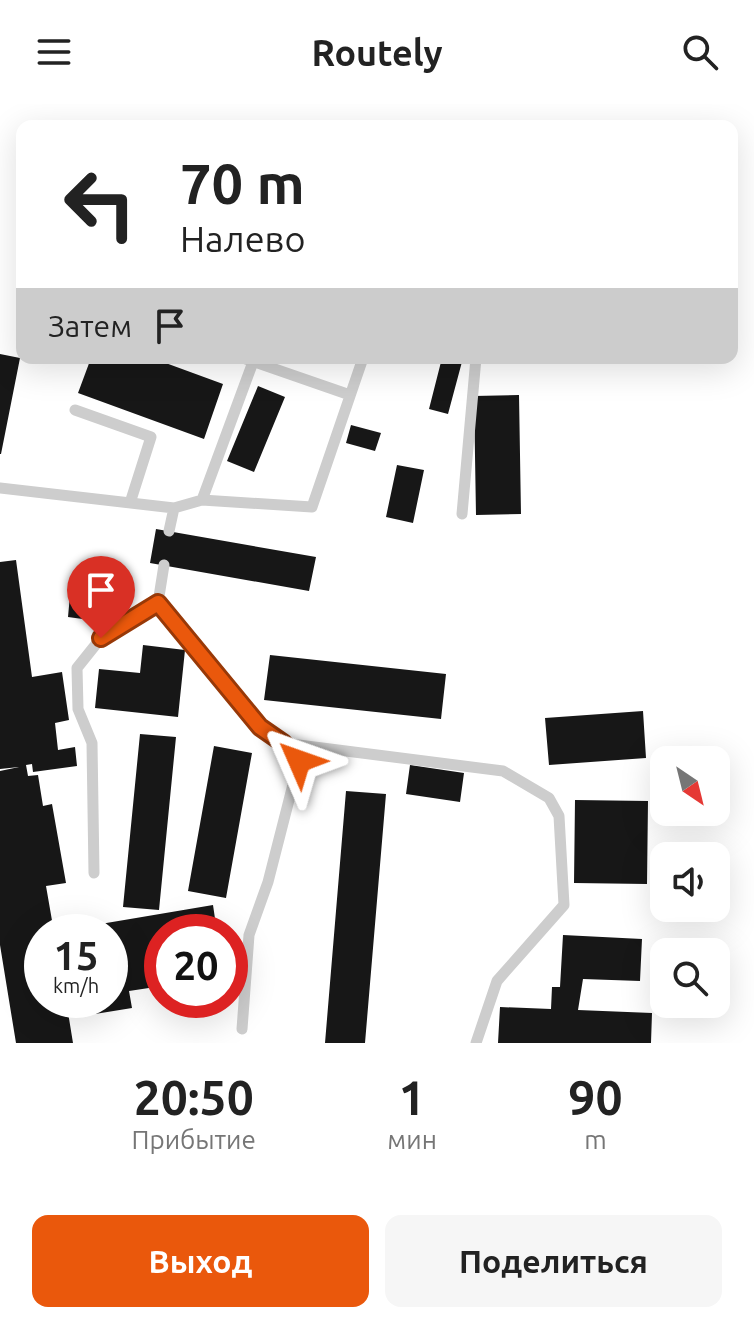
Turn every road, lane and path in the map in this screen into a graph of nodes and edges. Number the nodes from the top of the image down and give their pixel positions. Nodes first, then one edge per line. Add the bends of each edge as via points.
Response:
1 (247, 364) edge
2 (260, 364) edge
3 (361, 364) edge
4 (475, 364) edge
5 (350, 395) junction
6 (75, 410) dead end
7 (0, 488) edge
8 (202, 500) junction
9 (130, 503) junction
10 (174, 508) junction
11 (462, 514) dead end
12 (169, 531) dead end
13 (164, 565) dead end
14 (158, 603) junction
15 (283, 743) junction
16 (94, 873) dead end
17 (242, 1029) dead end
18 (476, 1043) edge

1 - 8 lane
2 - 5 lane
3 - 5 lane
4 - 11 lane
5 - 8 lane via 312,507
6 - 9 lane via 151,437
7 - 9 lane
8 - 10 lane
9 - 10 lane
10 - 12 lane
13 - 14 lane
14 - 15 lane via 260,727
14 - 16 lane via 101,638 77,668 78,709 92,743
15 - 17 lane via 299,761 249,935
15 - 18 lane via 503,771 549,798 559,816 564,905 497,981

